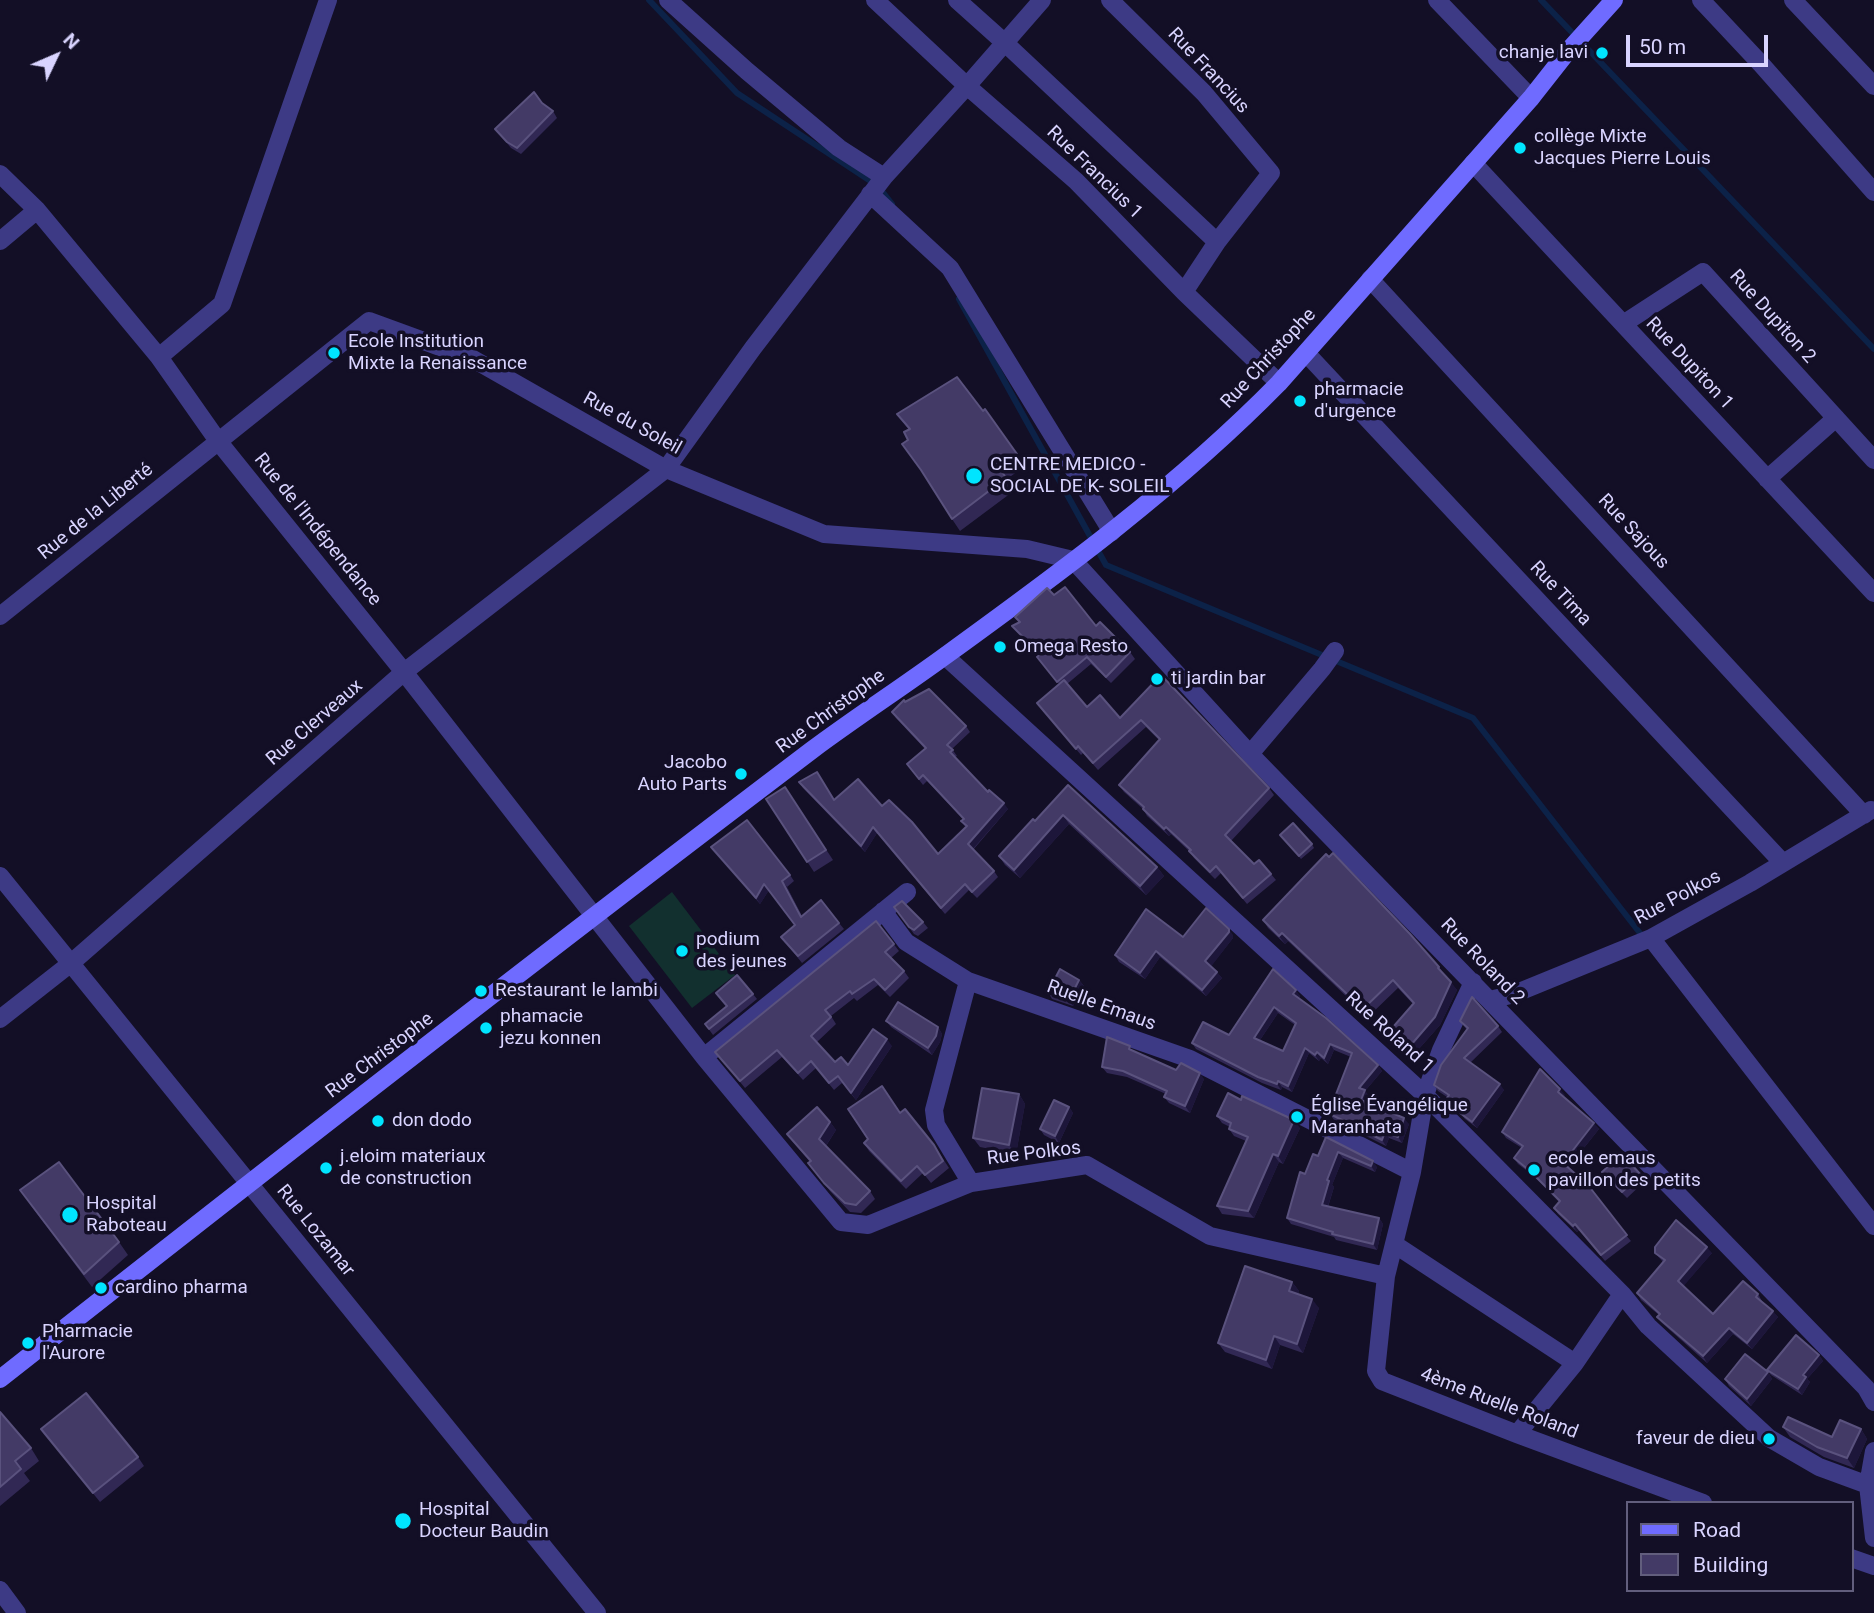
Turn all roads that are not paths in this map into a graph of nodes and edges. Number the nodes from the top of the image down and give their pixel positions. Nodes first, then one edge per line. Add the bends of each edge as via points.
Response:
1 (328, 0) edge
2 (668, 0) edge
3 (875, 0) edge
4 (957, 0) edge
5 (1042, 0) edge
6 (1110, 0) edge
7 (1437, 0) edge
8 (1614, 0) edge
9 (1701, 0) edge
10 (1793, 0) edge
11 (1005, 43) junction
12 (967, 86) junction
13 (1874, 86) edge
14 (1531, 97) junction
15 (1473, 163) junction
16 (0, 174) edge
17 (884, 177) junction
18 (1870, 180) edge
19 (870, 194) junction
20 (37, 211) junction
21 (0, 241) edge
22 (1217, 242) junction
23 (1370, 279) junction
24 (1184, 292) junction
25 (1623, 324) junction
26 (1306, 353) junction
27 (159, 357) junction
28 (1279, 383) junction
29 (1836, 418) junction
30 (218, 440) junction
31 (1874, 460) edge
32 (666, 469) junction
33 (1768, 479) junction
34 (1112, 532) junction
35 (1073, 561) junction
36 (1874, 593) edge
37 (0, 616) edge
38 (1335, 651) dead end
39 (945, 656) junction
40 (404, 673) junction
41 (1250, 754) junction
42 (1869, 812) edge
43 (1783, 863) junction
44 (0, 876) edge
45 (907, 892) dead end
46 (883, 911) junction
47 (595, 917) junction
48 (1647, 940) junction
49 (70, 964) junction
50 (968, 981) junction
51 (1473, 982) junction
52 (1490, 1000) junction
53 (0, 1019) edge
54 (704, 1057) junction
55 (1425, 1095) junction
56 (1412, 1172) junction
57 (249, 1182) junction
58 (971, 1183) junction
59 (1874, 1226) edge
60 (1394, 1244) junction
61 (1386, 1276) junction
62 (1622, 1293) junction
63 (1574, 1363) junction
64 (0, 1379) edge
65 (1870, 1395) edge
66 (1517, 1434) junction
67 (1874, 1451) edge
68 (1868, 1485) junction
69 (1698, 1501) edge
70 (1874, 1538) edge
71 (1853, 1559) edge
72 (1874, 1566) edge
73 (0, 1590) edge
74 (18, 1613) edge
75 (597, 1613) edge

1 - 27 street via 222,304
2 - 17 street via 839,148
3 - 12 street, Rue Francius 1
4 - 11 street
5 - 11 street, Rue Clerveaux
6 - 22 street, Rue Francius via 1204,93 1271,173
7 - 14 street
8 - 14 street, Rue Christophe
9 - 18 street
10 - 13 street
11 - 12 street, Rue Clerveaux
11 - 22 street
12 - 17 street, Rue Clerveaux
12 - 24 street, Rue Francius 1 via 1076,181
14 - 15 street, Rue Christophe
15 - 23 street, Rue Christophe
15 - 25 street, Rue Dupiton 1
16 - 20 street, Rue de l'Indépendance
17 - 19 street, Rue Clerveaux
19 - 32 street, Rue Clerveaux
19 - 34 street via 950,268
20 - 21 street
20 - 27 street, Rue de l'Indépendance
22 - 24 street
23 - 26 street, Rue Christophe
23 - 42 street, Rue Sajous
24 - 28 street, Rue Francius 1
25 - 29 street, Rue Dupiton 2 via 1703,272
25 - 33 street, Rue Dupiton 1
26 - 28 street, Rue Christophe
26 - 43 street, Rue Tima
27 - 30 street, Rue de l'Indépendance
28 - 34 street, Rue Christophe via 1244,419
29 - 31 street, Rue Dupiton 2
29 - 33 street
30 - 32 street, Rue du Soleil via 369,321 473,359
30 - 37 street, Rue de la Liberté
30 - 40 street, Rue de l'Indépendance
32 - 35 street, Rue du Soleil via 824,534 1027,549
32 - 40 street, Rue Clerveaux
33 - 36 street, Rue Dupiton 1
34 - 35 street, Rue Christophe
35 - 39 street, Rue Christophe
35 - 41 street, Rue Roland 2
38 - 41 street
39 - 47 street, Rue Christophe via 817,747
39 - 55 street, Rue Roland 1
40 - 47 street, Rue de l'Indépendance
40 - 49 street, Rue Clerveaux
41 - 51 street, Rue Roland 2
42 - 43 street, Rue Polkos
43 - 48 street, Rue Polkos
44 - 49 street, Rue Lozamar
45 - 46 street
46 - 50 street, Ruelle Emaus via 906,942
46 - 54 street
47 - 54 street, Rue Polkos
47 - 57 street, Rue Christophe
48 - 52 street, Rue Polkos
48 - 59 street
49 - 53 street, Rue Clerveaux
49 - 57 street, Rue Lozamar
50 - 56 street, Ruelle Emaus via 1190,1059
50 - 58 street via 934,1110 936,1125
51 - 52 street, Rue Roland 2
51 - 55 street
52 - 65 street, Rue Roland 2
54 - 58 street, Rue Polkos via 841,1222 868,1224
55 - 56 street
55 - 62 street, Rue Roland 1
56 - 60 street
57 - 64 street, Rue Christophe
57 - 75 street, Rue Lozamar
58 - 61 street, Rue Polkos via 1087,1165 1210,1236
60 - 61 street
60 - 63 street
61 - 66 street, 4ème Ruelle Roland via 1378,1377
62 - 63 street
62 - 68 street, Rue Roland 1 via 1648,1326 1769,1438 1819,1467
63 - 66 street
66 - 69 street, 4ème Ruelle Roland
67 - 68 street
68 - 70 street
71 - 72 street
73 - 74 street

